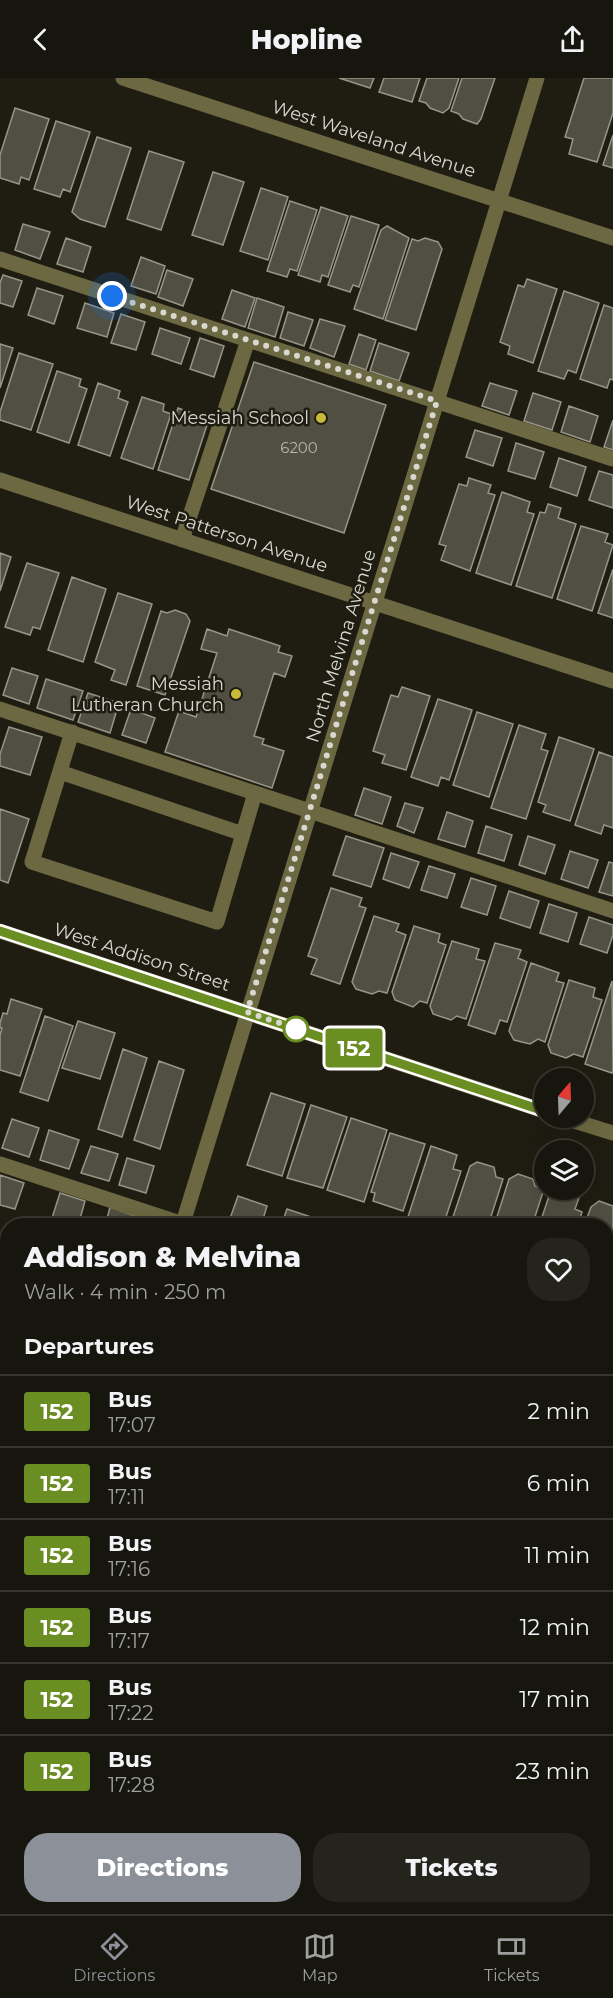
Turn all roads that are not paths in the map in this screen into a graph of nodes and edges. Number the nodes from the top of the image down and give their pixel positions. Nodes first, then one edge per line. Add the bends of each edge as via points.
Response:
1 (123, 78) edge
2 (537, 78) edge
3 (499, 201) junction
4 (613, 238) edge
5 (0, 258) edge
6 (248, 340) junction
7 (437, 401) junction
8 (613, 459) edge
9 (0, 480) edge
10 (182, 540) junction
11 (374, 603) junction
12 (613, 681) edge
13 (0, 709) edge
14 (72, 732) junction
15 (60, 772) junction
16 (255, 793) junction
17 (310, 811) junction
18 (243, 834) junction
19 (613, 911) edge
20 (0, 931) edge
21 (247, 1012) junction
22 (534, 1108) edge
23 (594, 1127) edge
24 (613, 1133) edge
25 (0, 1164) edge
26 (163, 1218) edge
27 (186, 1218) edge

1 - 3 street, West Waveland Avenue
2 - 3 street, North Melvina Avenue
3 - 4 street, West Waveland Avenue
3 - 7 street, North Melvina Avenue
5 - 6 street
6 - 7 street
6 - 10 street
7 - 8 street
7 - 11 street, North Melvina Avenue
9 - 10 street, West Patterson Avenue
10 - 11 street, West Patterson Avenue
11 - 12 street, West Patterson Avenue
11 - 17 street, North Melvina Avenue
13 - 14 street
14 - 15 street
14 - 16 street
15 - 18 street
15 - 18 street via 32,862 217,922
16 - 17 street
16 - 18 street
17 - 19 street
17 - 21 street, North Melvina Avenue
20 - 21 street, West Addison Street
21 - 22 street, West Addison Street
21 - 27 street, North Melvina Avenue
23 - 24 street
25 - 26 street

